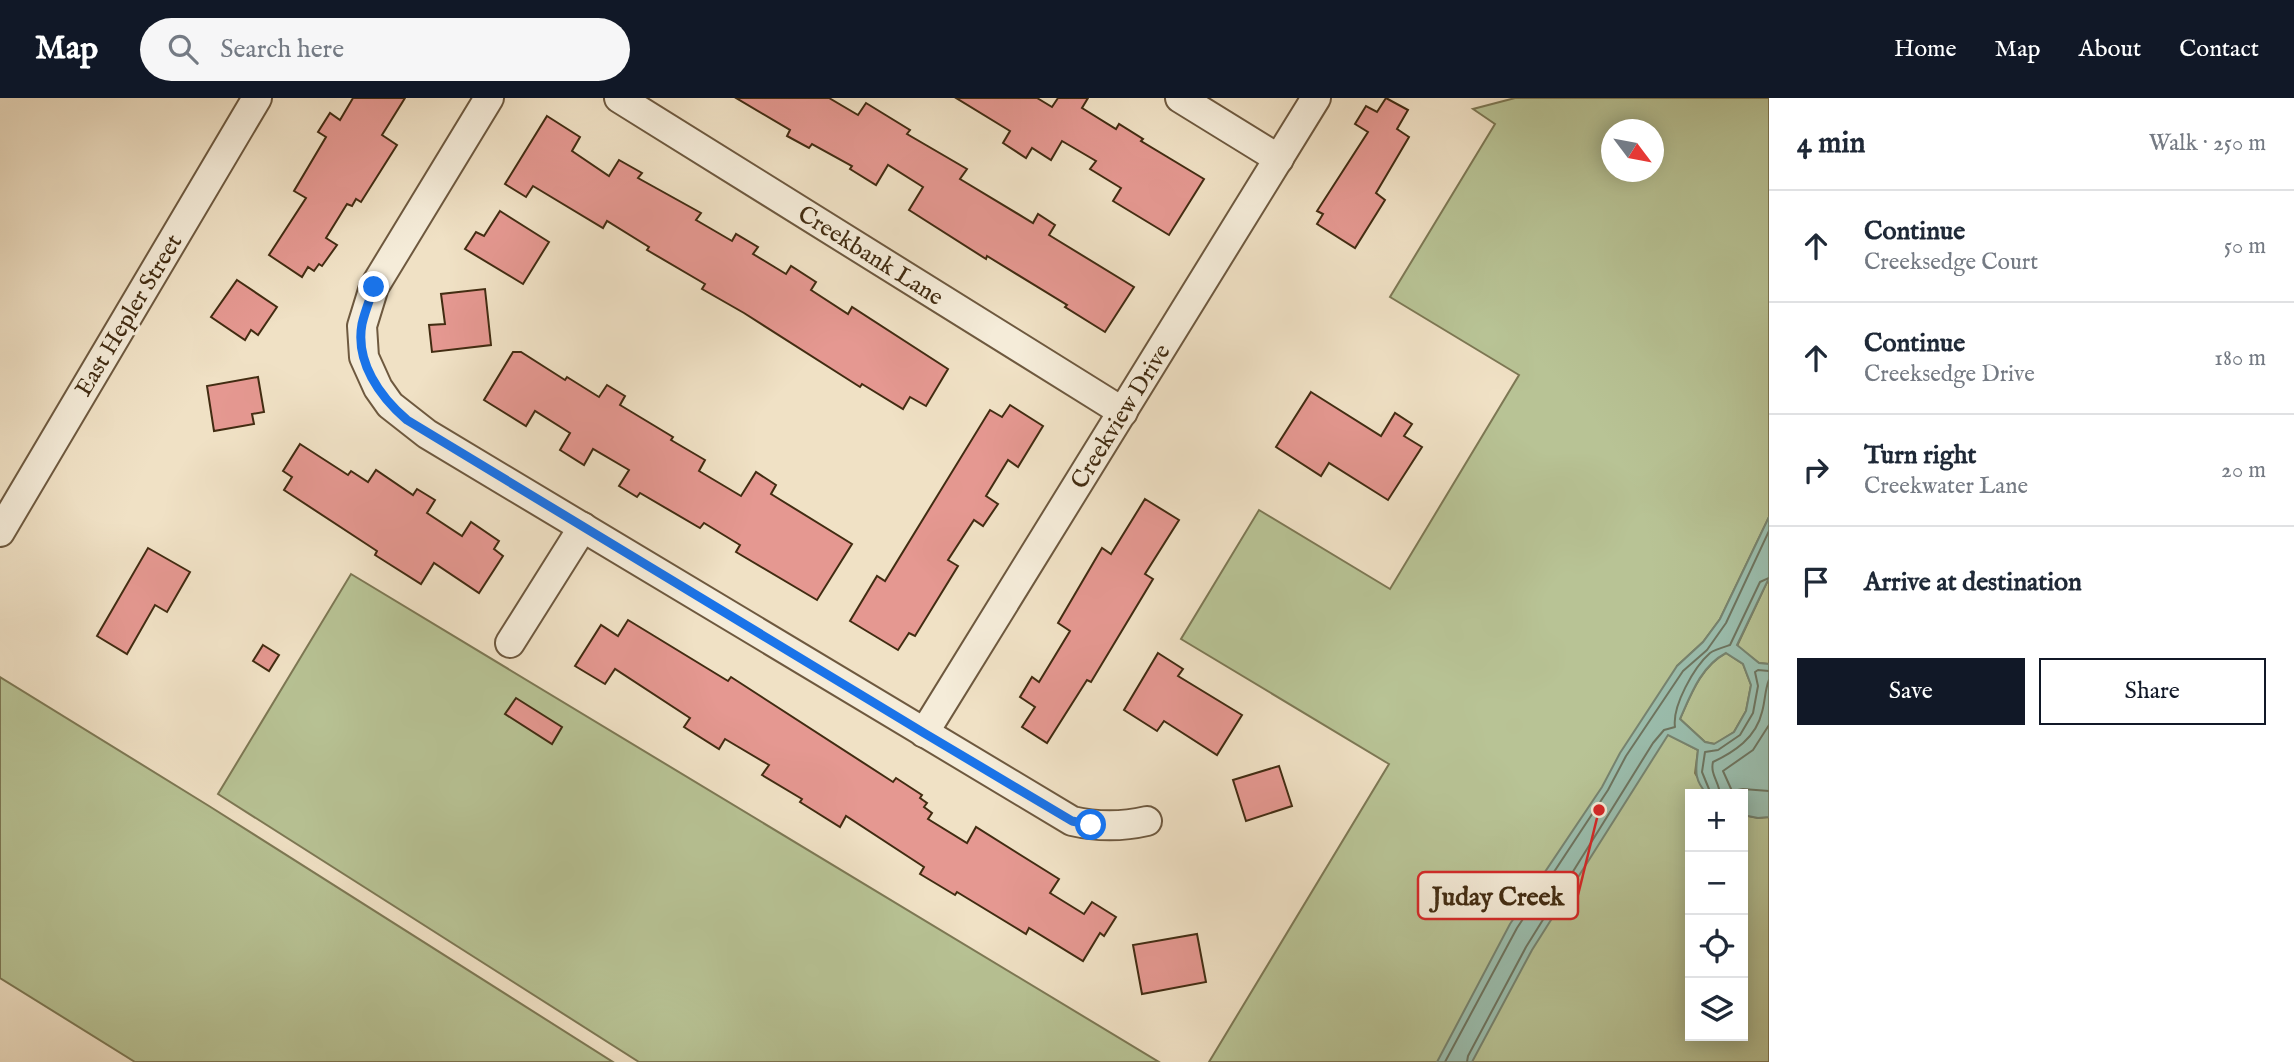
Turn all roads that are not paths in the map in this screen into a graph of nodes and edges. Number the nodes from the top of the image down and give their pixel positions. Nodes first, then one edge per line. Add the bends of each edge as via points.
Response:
1 (257, 98) edge
2 (489, 98) edge
3 (619, 98) edge
4 (1180, 98) edge
5 (1316, 98) edge
6 (1279, 159) junction
7 (1123, 412) junction
8 (583, 527) junction
9 (0, 532) edge
10 (510, 643) dead end
11 (924, 733) junction
12 (1147, 821) dead end

1 - 9 street, East Hepler Street
2 - 8 street via 374,287 354,359 407,420
3 - 7 street, Creekbank Lane
4 - 6 street
5 - 6 street, Creekview Drive
6 - 7 street, Creekview Drive
7 - 11 street, Creekview Drive
8 - 10 street
8 - 11 street
11 - 12 street via 1072,821 1112,827

